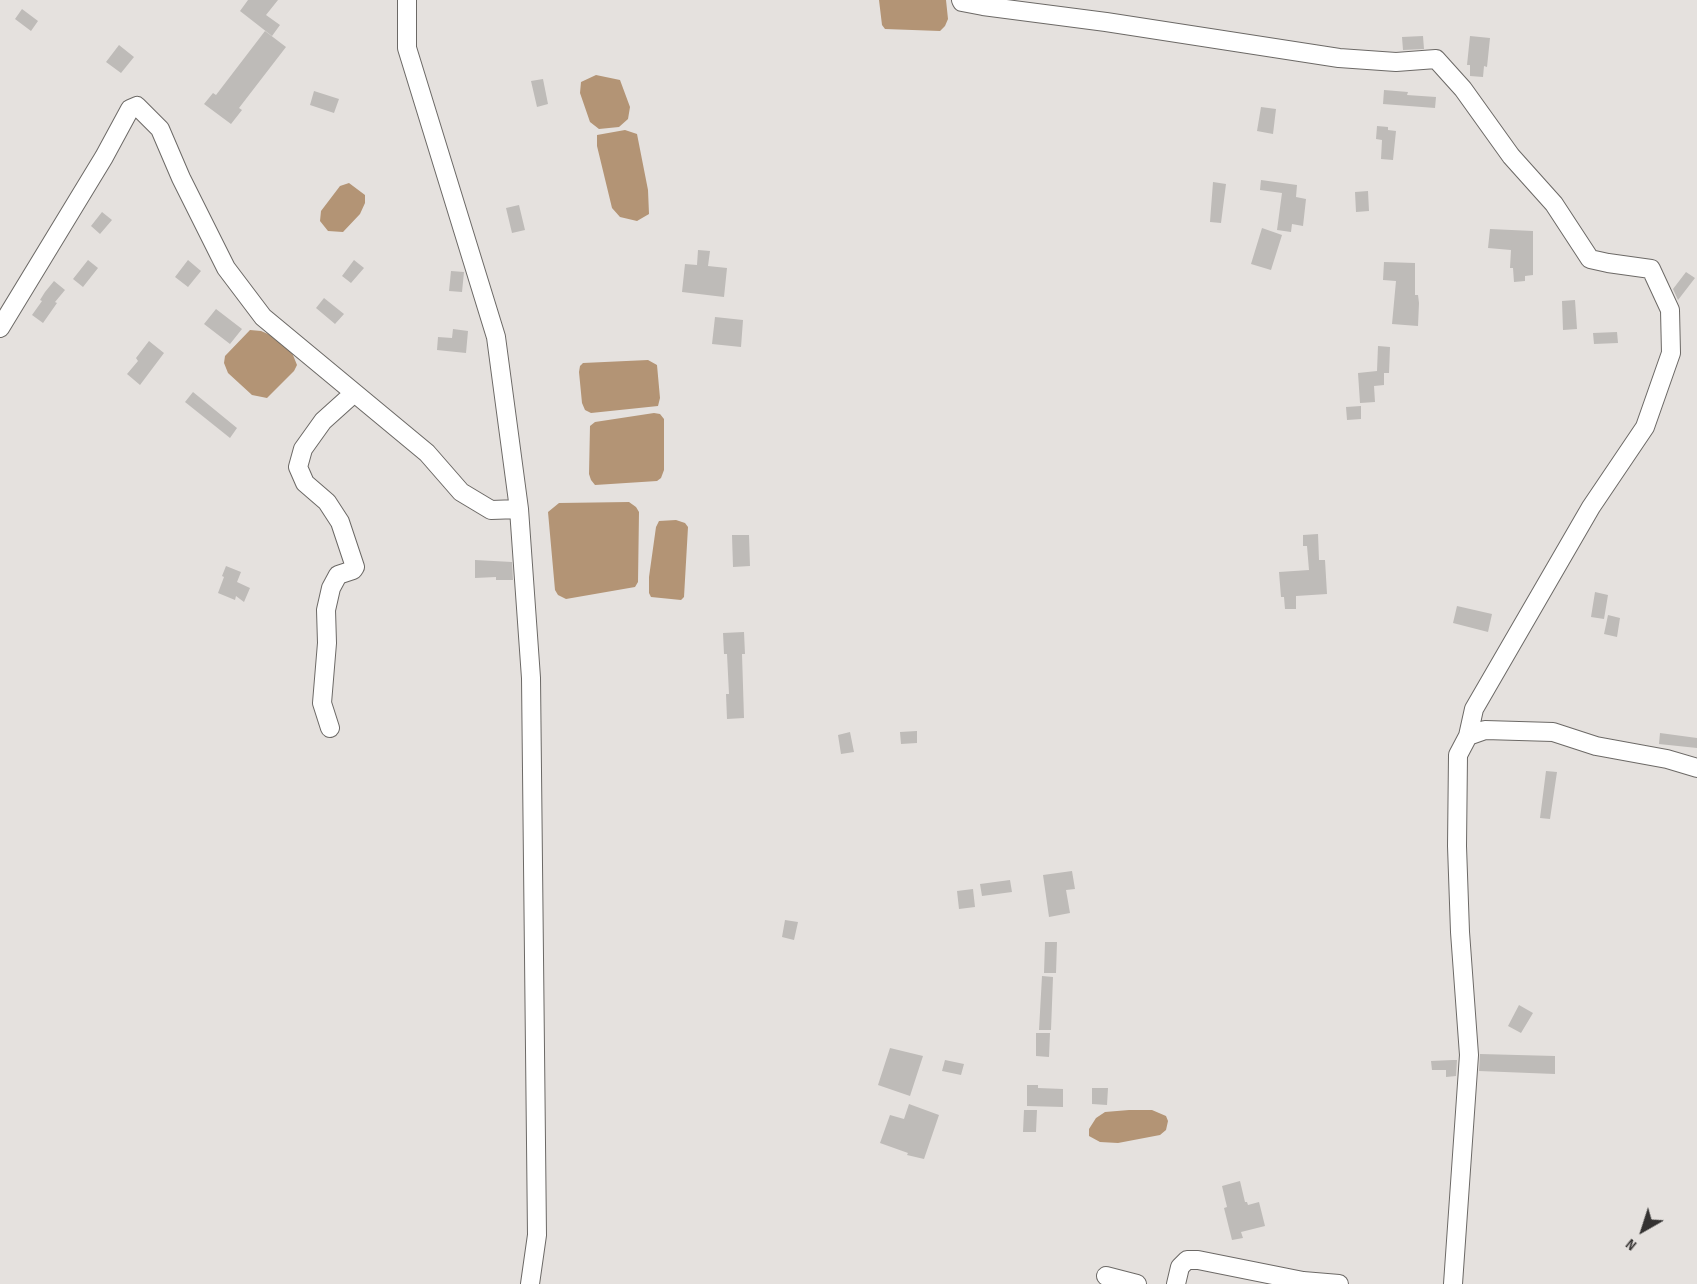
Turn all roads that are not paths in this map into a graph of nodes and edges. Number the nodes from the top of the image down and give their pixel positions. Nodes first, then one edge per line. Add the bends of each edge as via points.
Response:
1 (407, 0) edge
2 (961, 0) edge
3 (0, 328) edge
4 (353, 394) junction
5 (519, 509) junction
6 (330, 728) dead end
7 (1468, 736) junction
8 (1697, 768) edge
9 (1106, 1276) dead end
10 (530, 1284) edge
11 (1137, 1284) edge
12 (1176, 1284) edge
13 (1340, 1284) edge
14 (1453, 1284) edge

1 - 5 street via 407,48 496,337
2 - 7 street via 1339,58 1436,60 1554,204 1590,259 1651,269 1670,310 1671,353 1645,427 1591,507 1474,709
3 - 4 street via 130,109 137,106 160,129 226,268 263,317
4 - 5 street via 427,453 461,492 491,510
4 - 6 street via 323,422 303,449 297,468 305,483 327,502 340,522 355,567 338,575 326,610 322,703
5 - 10 street via 531,678 537,1235
7 - 8 street via 1485,730 1553,732 1596,746
7 - 14 street via 1458,755 1457,846 1469,1056
9 - 11 street
12 - 13 street via 1180,1267 1187,1260 1198,1260 1303,1281

